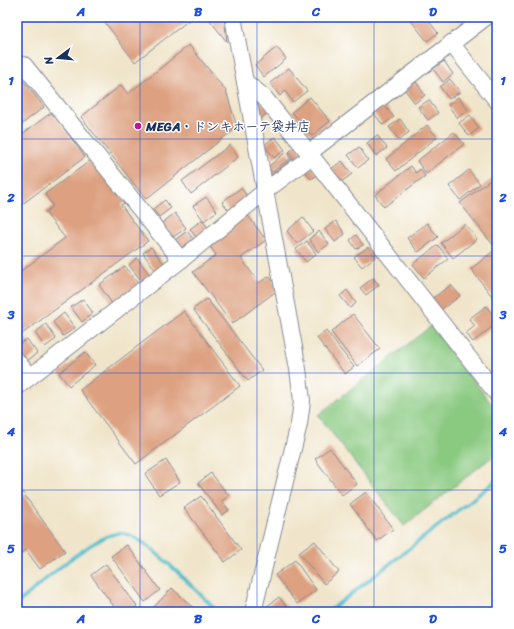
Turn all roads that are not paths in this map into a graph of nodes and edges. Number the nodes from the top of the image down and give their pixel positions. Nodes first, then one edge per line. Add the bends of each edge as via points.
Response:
1 (232, 17) edge
2 (486, 17) edge
3 (451, 43) junction
4 (24, 65) dead end
5 (245, 82) junction
6 (497, 101) edge
7 (311, 154) junction
8 (265, 191) junction
9 (181, 260) junction
10 (17, 361) edge
11 (30, 377) junction
12 (17, 387) edge
13 (497, 394) edge
14 (253, 612) edge

1 - 5 street
2 - 3 street
3 - 6 street
3 - 7 street
4 - 9 street
5 - 7 street via 263,96
5 - 8 street
7 - 8 street
7 - 13 street
8 - 9 street
8 - 14 street via 302,401 299,424
9 - 11 street
10 - 11 street
11 - 12 street

